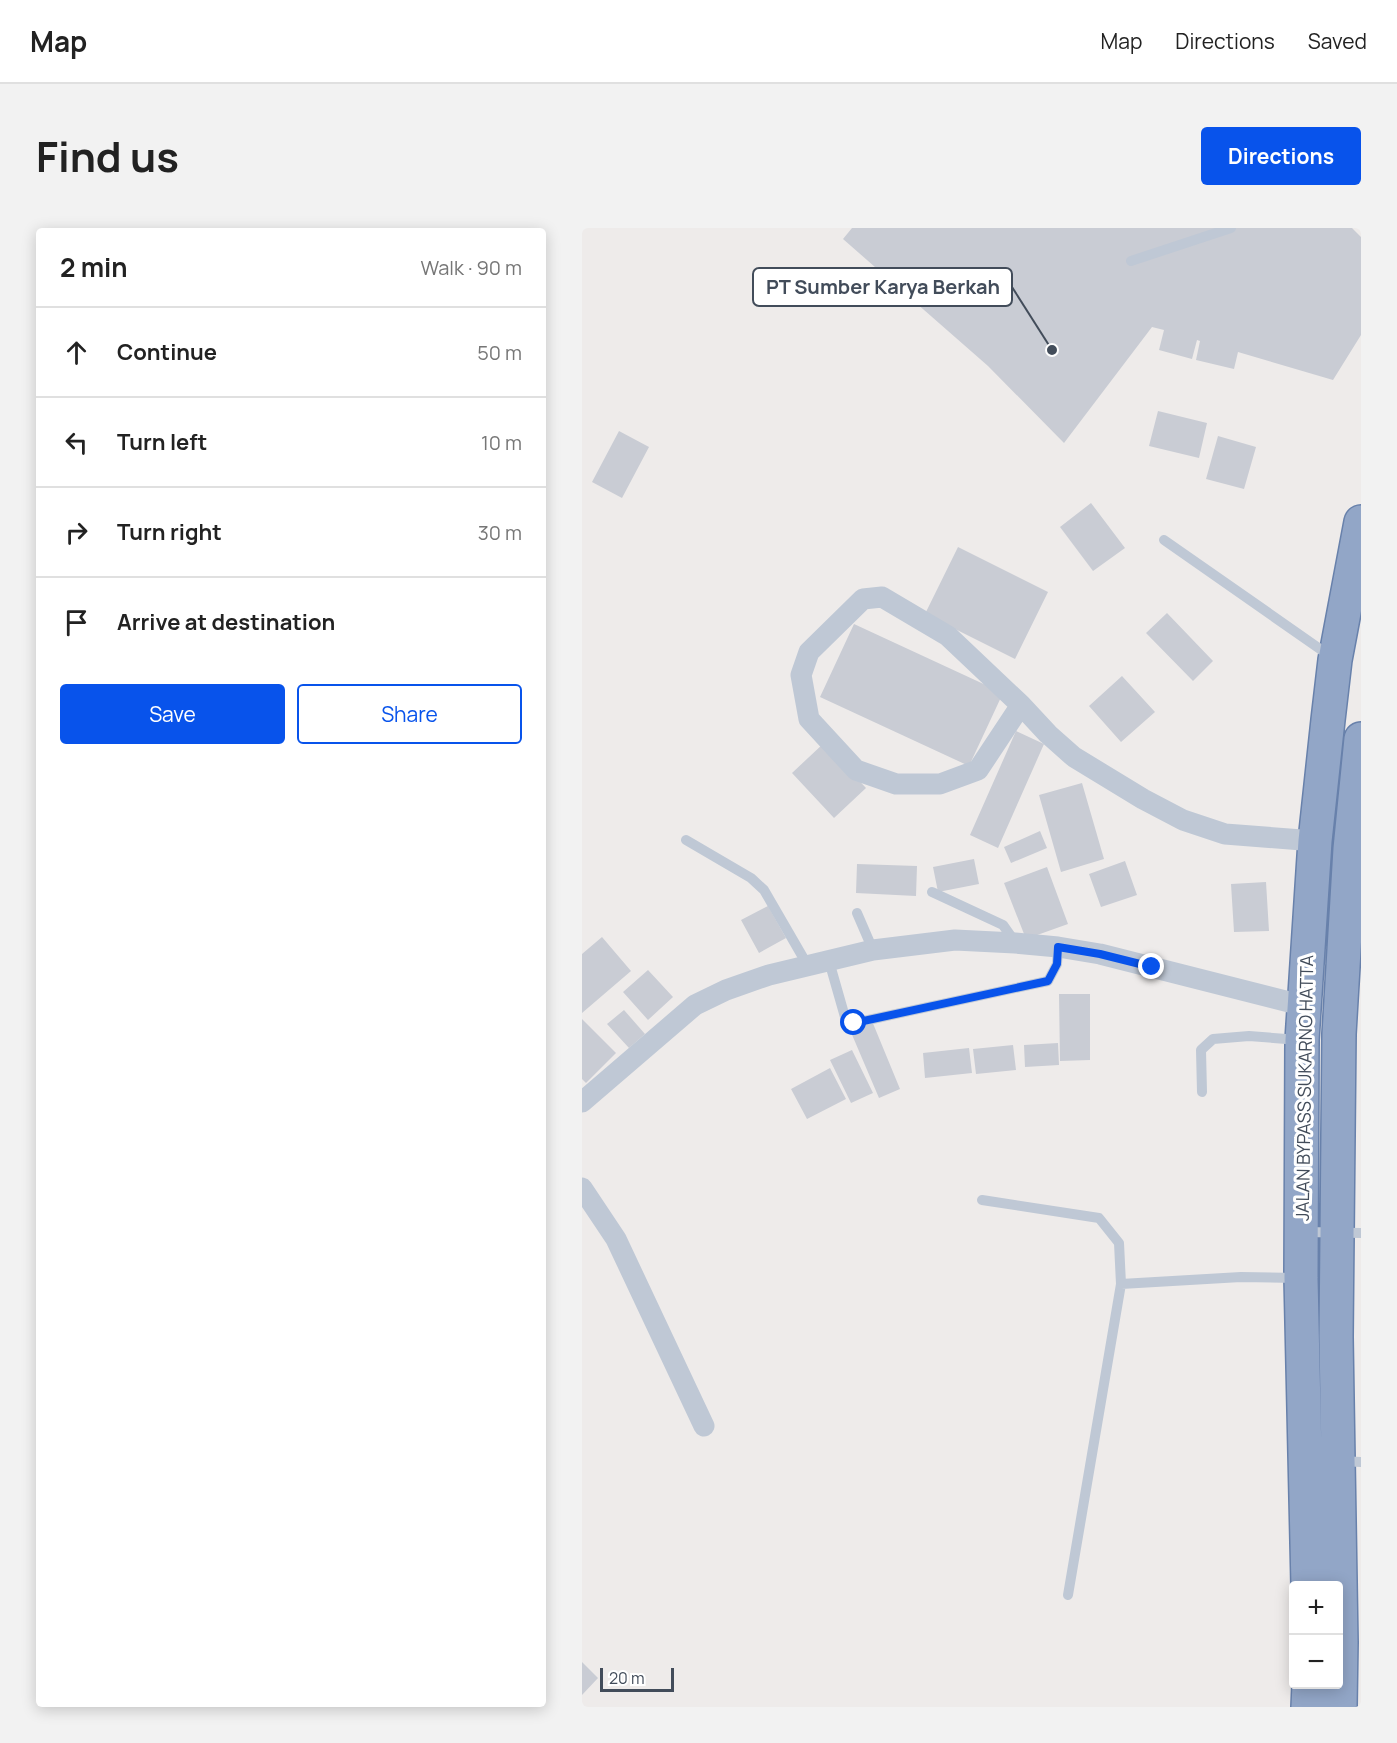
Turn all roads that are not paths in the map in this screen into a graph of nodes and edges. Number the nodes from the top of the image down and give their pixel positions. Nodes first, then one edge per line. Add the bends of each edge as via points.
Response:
1 (1231, 228) edge
2 (1131, 261) dead end
3 (1361, 522) edge
4 (1164, 540) dead end
5 (1335, 660) junction
6 (1022, 705) junction
7 (1361, 739) edge
8 (686, 840) dead end
9 (1315, 841) junction
10 (932, 892) dead end
11 (857, 914) dead end
12 (1015, 942) junction
13 (1058, 947) junction
14 (873, 950) junction
15 (818, 963) junction
16 (1305, 1006) junction
17 (1302, 1040) junction
18 (1202, 1092) dead end
19 (582, 1102) edge
20 (582, 1188) edge
21 (982, 1200) dead end
22 (1302, 1232) junction
23 (1349, 1233) edge
24 (1301, 1278) junction
25 (1121, 1284) junction
26 (1302, 1335) junction
27 (1336, 1336) junction
28 (704, 1425) dead end
29 (1349, 1462) edge
30 (1308, 1581) edge
31 (1068, 1595) dead end
32 (1309, 1689) edge
33 (1308, 1707) edge
34 (1340, 1707) edge

1 - 2 lane
3 - 5 highway, JALAN BYPASS SUKARNO HATTA
4 - 5 lane
5 - 9 highway, JALAN BYPASS SUKARNO HATTA
6 - 6 street via 978,770 940,784 896,784 856,770 809,719 801,675 809,652 863,599 882,597 948,636
6 - 9 street via 1074,757 1183,820 1225,834
7 - 23 highway, JALAN BYPASS SUKARNO HATTA via 1338,1034
8 - 15 lane via 752,878
9 - 16 highway, JALAN BYPASS SUKARNO HATTA
10 - 12 lane via 1003,925
11 - 14 lane
12 - 13 street
12 - 14 street via 955,940
13 - 15 lane via 1057,964 1048,981 854,1023 845,1017
13 - 16 street
14 - 15 street
15 - 19 street via 758,978 695,1005
16 - 17 highway, JALAN BYPASS SUKARNO HATTA
17 - 18 lane via 1249,1036 1214,1040 1201,1050
17 - 22 highway, JALAN BYPASS SUKARNO HATTA
20 - 28 street via 616,1239
21 - 25 lane via 1099,1218 1119,1243
22 - 23 lane
22 - 24 highway, JALAN BYPASS SUKARNO HATTA
23 - 27 highway, JALAN BYPASS SUKARNO HATTA
24 - 25 lane
24 - 26 highway, JALAN BYPASS SUKARNO HATTA
25 - 31 lane
26 - 27 highway
26 - 30 highway, JALAN BYPASS SUKARNO HATTA
27 - 29 highway, JALAN BYPASS SUKARNO HATTA
29 - 34 highway, JALAN BYPASS SUKARNO HATTA
32 - 33 highway

